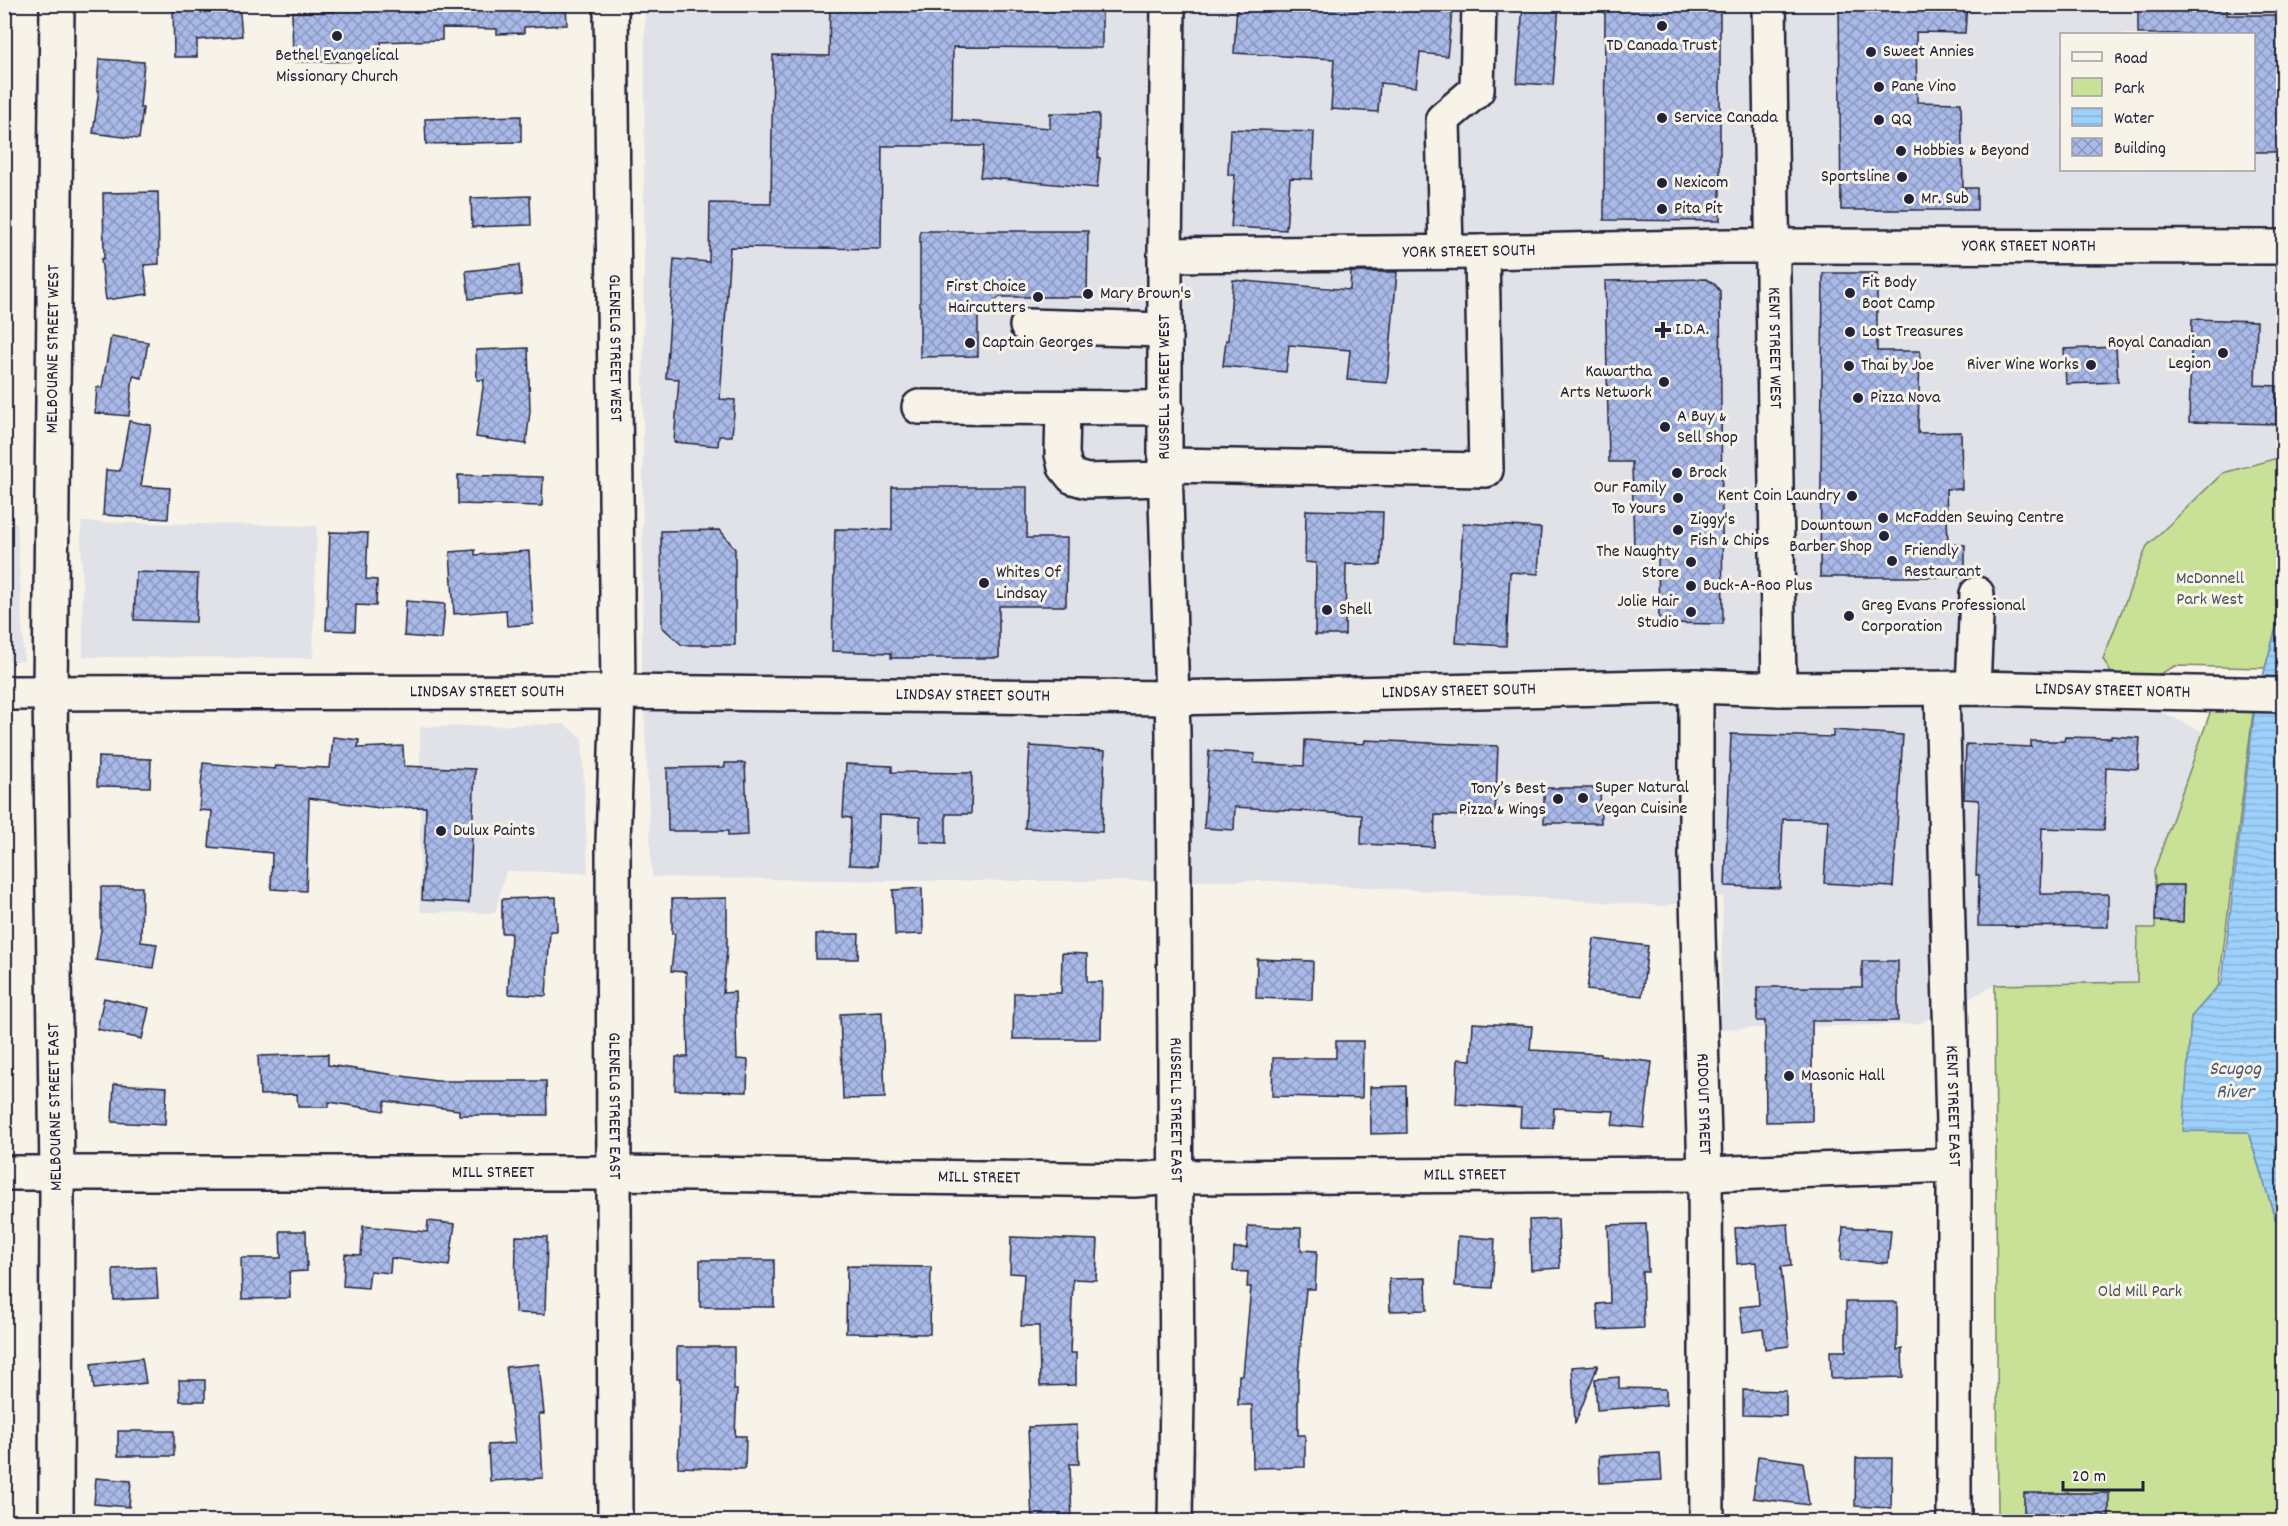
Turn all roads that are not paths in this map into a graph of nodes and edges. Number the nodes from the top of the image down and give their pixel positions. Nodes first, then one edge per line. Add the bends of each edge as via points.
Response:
1 (57, 4) edge
2 (611, 4) edge
3 (1168, 4) edge
4 (1479, 4) edge
5 (1769, 4) edge
6 (1773, 245) junction
7 (2283, 247) edge
8 (1446, 252) junction
9 (1482, 252) junction
10 (1165, 255) junction
11 (1027, 326) dead end
12 (1165, 330) junction
13 (919, 407) dead end
14 (1062, 408) junction
15 (1166, 408) junction
16 (1166, 472) junction
17 (1977, 594) dead end
18 (1696, 686) junction
19 (1779, 689) junction
20 (1958, 689) junction
21 (618, 692) junction
22 (4, 693) edge
23 (50, 693) junction
24 (2283, 695) edge
25 (1172, 698) junction
26 (1954, 1165) junction
27 (4, 1173) edge
28 (57, 1173) junction
29 (615, 1173) junction
30 (1705, 1174) junction
31 (1176, 1177) junction
32 (56, 1521) edge
33 (615, 1521) edge
34 (1175, 1521) edge
35 (1707, 1521) edge
36 (1954, 1521) edge

1 - 23 street, MELBOURNE STREET WEST
2 - 21 street, GLENELG STREET WEST
3 - 10 street, RUSSELL STREET WEST
4 - 8 street via 1478,90 1443,119
5 - 6 street, KENT STREET WEST
6 - 7 street, YORK STREET NORTH
6 - 9 street, YORK STREET SOUTH
6 - 19 street, KENT STREET WEST
8 - 9 street, YORK STREET SOUTH
8 - 10 street, YORK STREET SOUTH
9 - 16 street via 1486,470
10 - 12 street, RUSSELL STREET WEST
11 - 12 street
12 - 15 street, RUSSELL STREET WEST
13 - 14 street
14 - 15 street
14 - 16 street via 1062,454 1073,477 1087,481
15 - 16 street, RUSSELL STREET WEST
16 - 25 street, RUSSELL STREET WEST
17 - 20 street, KENT STREET EAST
18 - 19 street, LINDSAY STREET SOUTH
18 - 25 street, LINDSAY STREET SOUTH
18 - 30 street, RIDOUT STREET via 1696,863
19 - 20 street, LINDSAY STREET SOUTH
20 - 24 street, LINDSAY STREET NORTH
20 - 26 street, KENT STREET EAST
21 - 23 street, LINDSAY STREET SOUTH
21 - 25 street, LINDSAY STREET SOUTH
21 - 29 street, GLENELG STREET EAST via 613,842
22 - 23 street, LINDSAY STREET SOUTH
23 - 28 street, MELBOURNE STREET EAST
25 - 31 street, RUSSELL STREET EAST
26 - 30 street, MILL STREET
26 - 36 street, KENT STREET EAST
27 - 28 street, MILL STREET
28 - 29 street, MILL STREET
28 - 32 street, MELBOURNE STREET EAST
29 - 31 street, MILL STREET via 1134,1180
29 - 33 street, GLENELG STREET EAST
30 - 31 street, MILL STREET
30 - 35 street, RIDOUT STREET
31 - 34 street, RUSSELL STREET EAST

